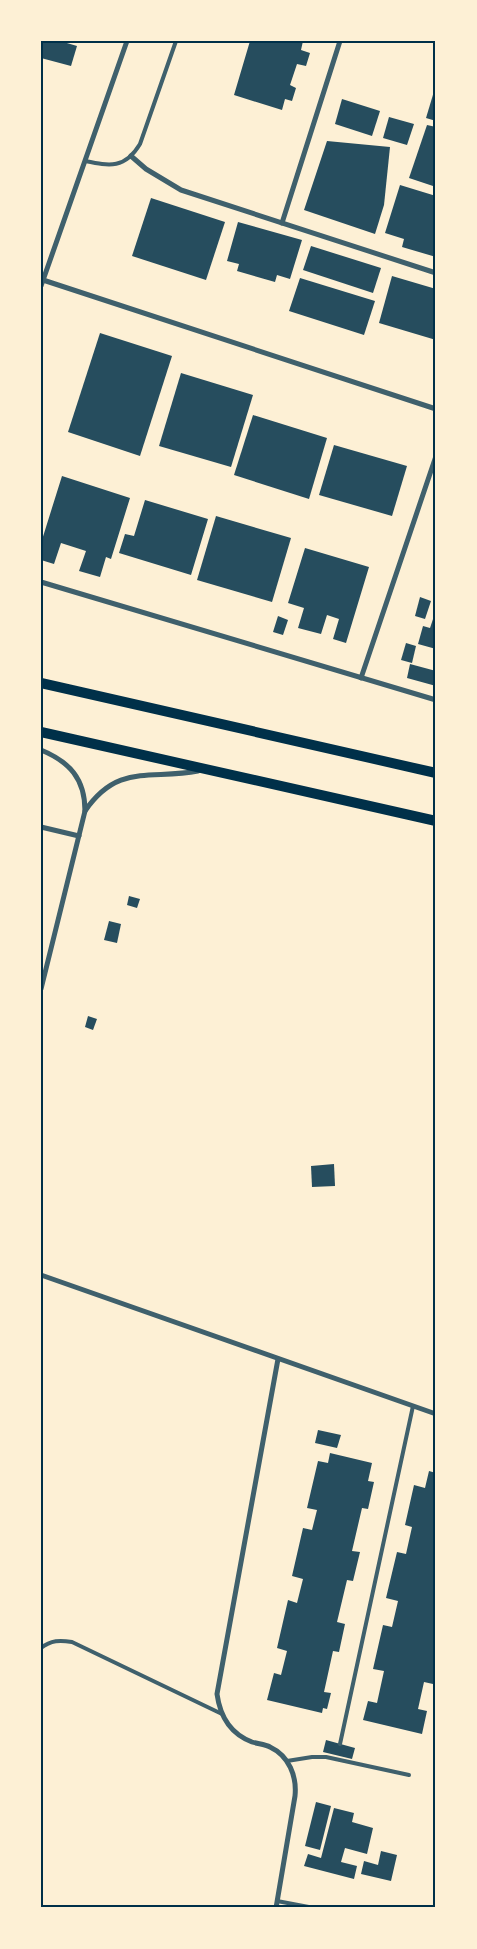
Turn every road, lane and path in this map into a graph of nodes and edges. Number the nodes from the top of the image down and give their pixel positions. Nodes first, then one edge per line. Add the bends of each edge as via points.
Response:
1 (127, 41) edge
2 (176, 41) edge
3 (340, 41) edge
4 (131, 156) junction
5 (85, 161) junction
6 (282, 223) junction
7 (436, 273) edge
8 (42, 283) edge
9 (436, 409) edge
10 (436, 456) edge
11 (41, 582) edge
12 (361, 678) junction
13 (41, 683) edge
14 (436, 700) edge
15 (41, 732) edge
16 (41, 750) edge
17 (206, 769) junction
18 (436, 773) edge
19 (85, 811) junction
20 (436, 821) edge
21 (41, 828) edge
22 (78, 836) junction
23 (41, 989) edge
24 (41, 1275) edge
25 (278, 1359) junction
26 (413, 1406) junction
27 (436, 1414) edge
28 (41, 1648) edge
29 (222, 1714) junction
30 (340, 1744) dead end
31 (287, 1761) junction
32 (409, 1775) dead end
33 (277, 1900) junction
34 (276, 1908) edge
35 (314, 1908) edge

1 - 5 street
2 - 4 lane via 140,144
3 - 6 street
4 - 5 lane via 109,165
4 - 6 street via 181,190
5 - 8 street
6 - 7 street
8 - 9 street
10 - 12 street
11 - 12 street
12 - 14 street
13 - 18 main road
15 - 17 main road
16 - 19 street via 59,758 72,769 82,789
17 - 19 street via 175,774 142,774 120,780 100,793
17 - 20 main road
19 - 22 street
21 - 22 street
22 - 23 street
24 - 25 street
25 - 26 street
25 - 29 street via 218,1684 218,1704
26 - 27 street
26 - 30 lane
28 - 29 lane via 59,1640 72,1642
29 - 31 street via 230,1727 243,1738 276,1750
31 - 32 lane via 337,1757
31 - 33 street via 296,1787
33 - 34 street
33 - 35 lane

